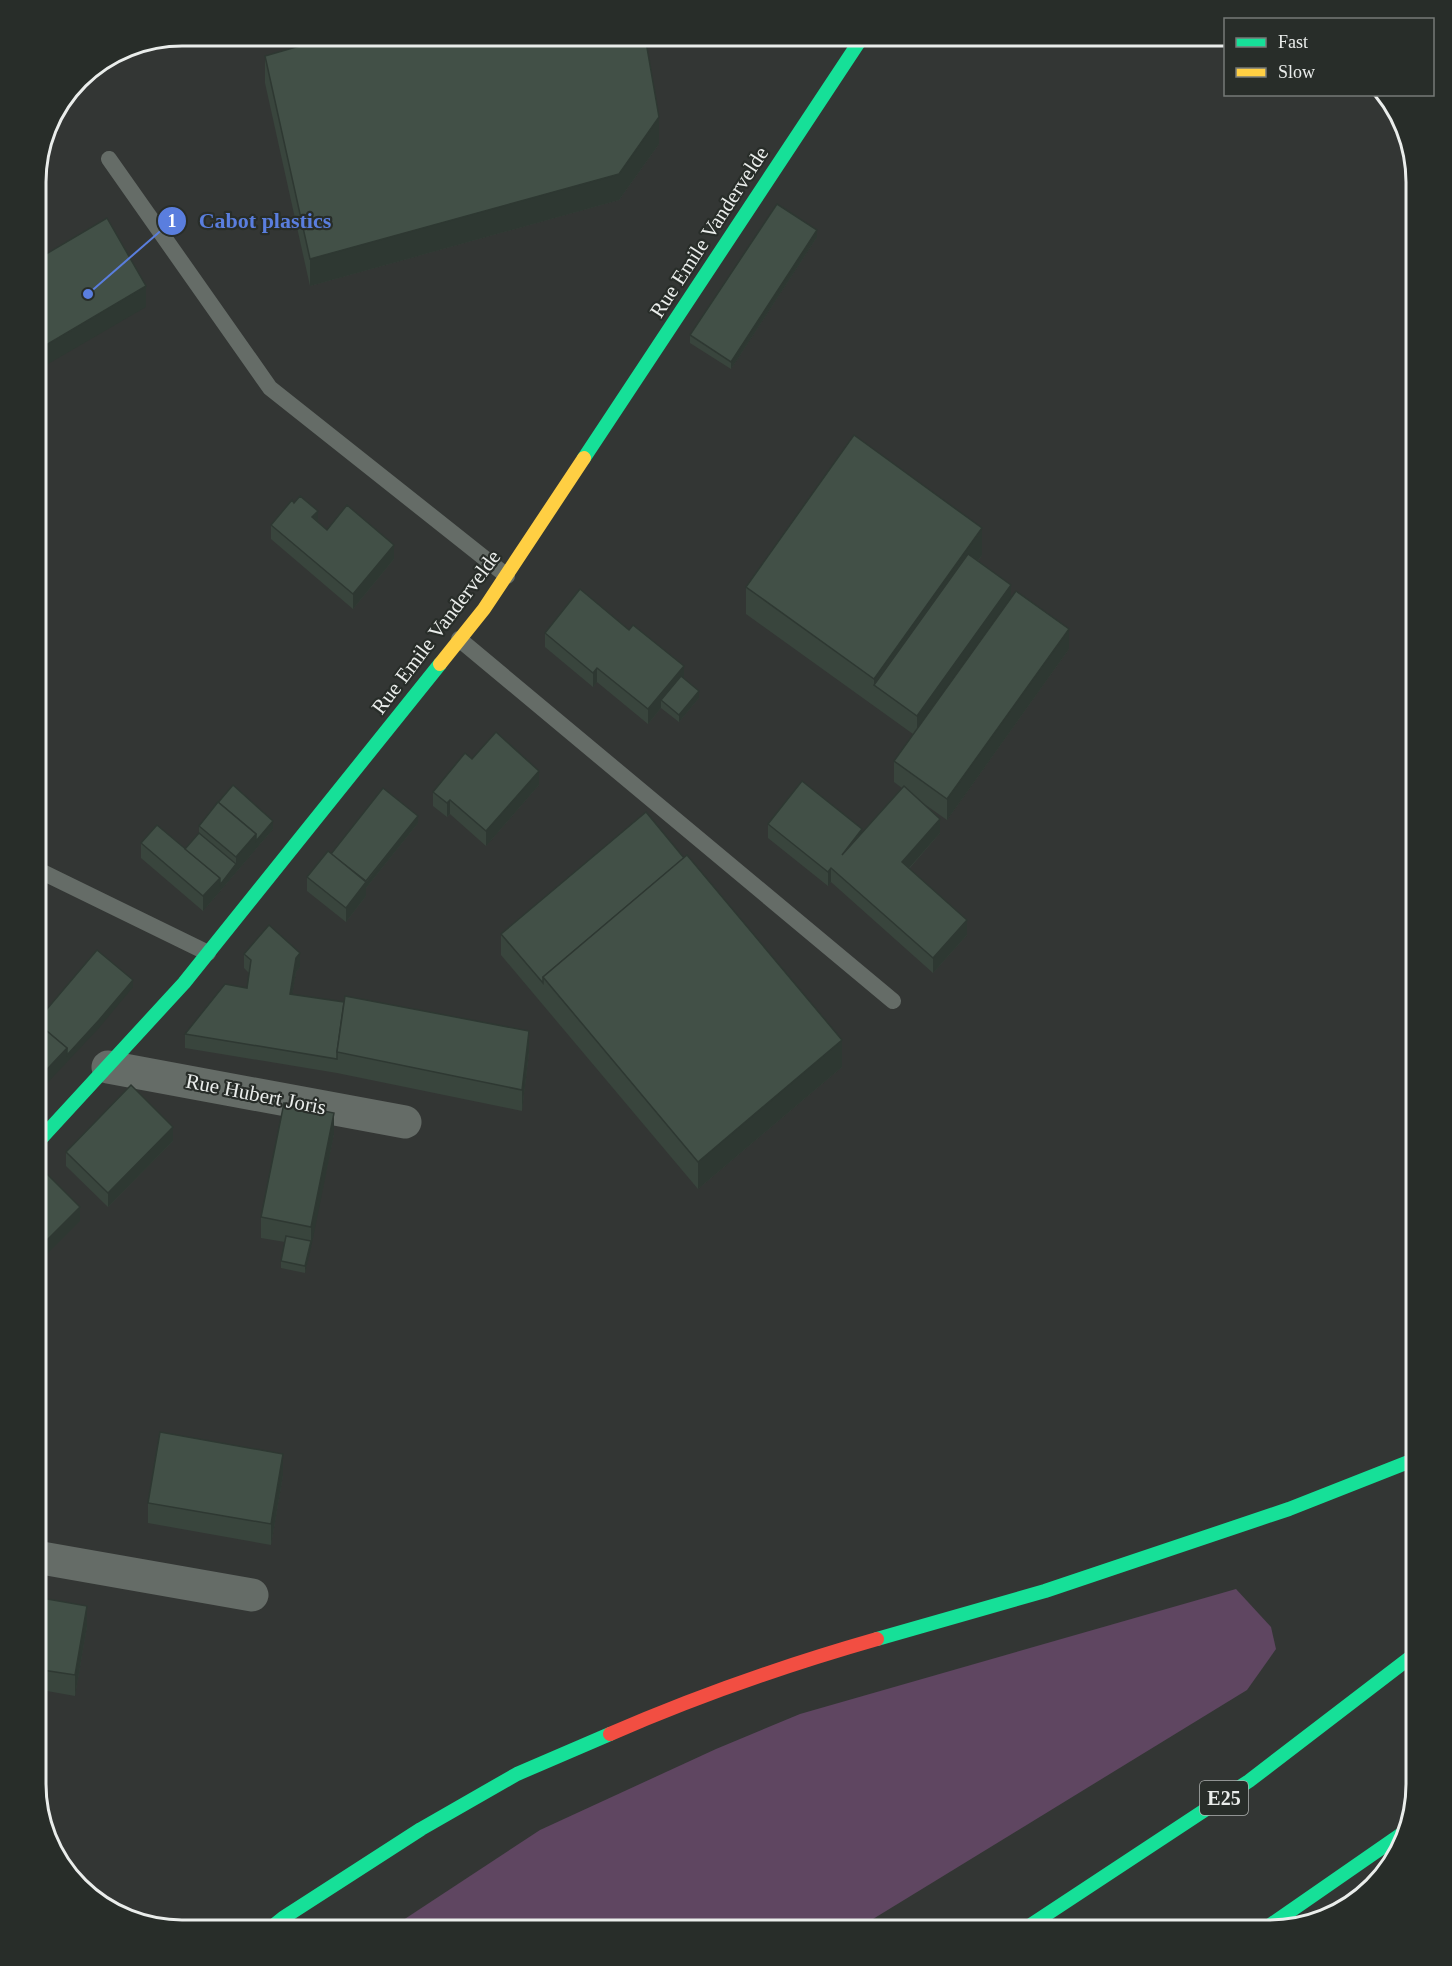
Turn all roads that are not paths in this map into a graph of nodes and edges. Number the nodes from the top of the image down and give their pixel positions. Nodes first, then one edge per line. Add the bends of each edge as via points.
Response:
1 (856, 47) edge
2 (109, 159) dead end
3 (507, 576) junction
4 (459, 639) junction
5 (47, 874) edge
6 (208, 953) junction
7 (893, 1001) dead end
8 (108, 1067) junction
9 (405, 1122) dead end
10 (46, 1133) edge
11 (1406, 1463) edge
12 (46, 1559) edge
13 (252, 1594) dead end
14 (1406, 1661) edge
15 (1393, 1840) edge
16 (1279, 1919) edge
17 (280, 1920) edge
18 (1038, 1920) edge

1 - 3 main road, Rue Emile Vandervelde
2 - 3 lane via 270,388
3 - 4 main road, Rue Emile Vandervelde
4 - 6 main road, Rue Emile Vandervelde
4 - 7 lane
5 - 6 lane
6 - 8 main road, Rue Emile Vandervelde
8 - 9 street, Rue Hubert Joris
8 - 10 main road, Rue Emile Vandervelde
11 - 17 main road via 1290,1509 1068,1584 812,1658 656,1714 517,1774 421,1829
12 - 13 street
14 - 18 main road, E25 via 1249,1781
15 - 16 main road

